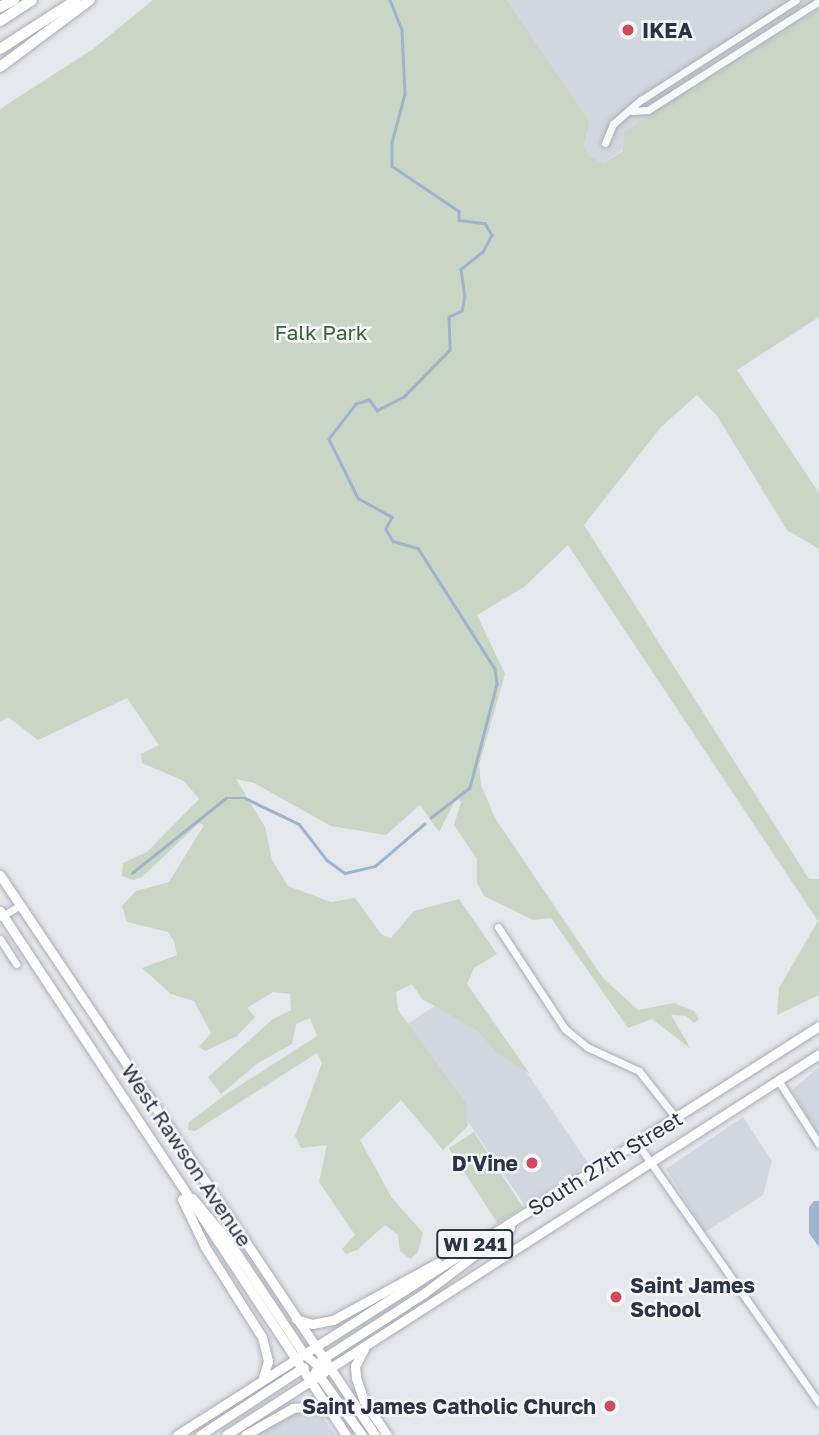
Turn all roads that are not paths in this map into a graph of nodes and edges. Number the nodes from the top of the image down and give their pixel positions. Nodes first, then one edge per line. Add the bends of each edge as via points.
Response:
1 (14, 0) edge
2 (32, 0) edge
3 (76, 0) edge
4 (90, 0) edge
5 (796, 0) edge
6 (819, 1) edge
7 (0, 7) edge
8 (0, 20) edge
9 (0, 49) edge
10 (0, 67) edge
11 (632, 111) junction
12 (605, 143) dead end
13 (0, 875) edge
14 (20, 905) junction
15 (1, 915) edge
16 (498, 927) dead end
17 (0, 939) edge
18 (16, 964) dead end
19 (819, 1026) edge
20 (819, 1054) edge
21 (778, 1080) junction
22 (137, 1081) junction
23 (121, 1092) junction
24 (676, 1118) junction
25 (638, 1143) junction
26 (819, 1144) edge
27 (650, 1162) junction
28 (166, 1165) junction
29 (182, 1190) junction
30 (523, 1216) junction
31 (468, 1249) junction
32 (295, 1318) junction
33 (314, 1347) junction
34 (365, 1347) junction
35 (294, 1360) junction
36 (313, 1365) junction
37 (259, 1382) junction
38 (309, 1383) junction
39 (819, 1403) edge
40 (328, 1411) junction
41 (177, 1435) edge
42 (200, 1435) edge
43 (226, 1435) edge
44 (245, 1435) edge
45 (346, 1435) edge
46 (362, 1435) edge
47 (375, 1435) edge
48 (387, 1435) edge

1 - 7 highway
2 - 8 highway
3 - 9 highway
4 - 10 highway
5 - 11 street via 641,100
6 - 11 street via 648,110
11 - 12 street via 613,124
13 - 14 main road, West Rawson Avenue
14 - 15 street
14 - 22 main road, West Rawson Avenue
15 - 23 main road, West Rawson Avenue
16 - 24 street via 565,1029 587,1047 639,1070
17 - 18 street
19 - 24 main road, South 27th Street / WI 241
20 - 21 main road, South 27th Street / WI 241
21 - 26 street
21 - 27 main road, South 27th Street / WI 241
22 - 23 main road
22 - 32 main road, West Rawson Avenue
23 - 28 main road, West Rawson Avenue
24 - 25 main road, South 27th Street / WI 241
25 - 27 street
25 - 30 main road, South 27th Street / WI 241
27 - 34 main road, South 27th Street / WI 241
27 - 39 street
28 - 29 main road, West Rawson Avenue
28 - 37 main road via 205,1247 262,1337 268,1367
29 - 35 main road, West Rawson Avenue
29 - 36 main road via 229,1242
30 - 31 main road, South 27th Street / WI 241
30 - 36 main road via 423,1294
31 - 32 main road via 408,1275 333,1320 312,1324
31 - 33 main road, South 27th Street / WI 241
32 - 33 main road, West Rawson Avenue
33 - 36 main road, West Rawson Avenue
33 - 36 main road, South 27th Street / WI 241
34 - 36 main road, South 27th Street / WI 241
34 - 48 main road via 355,1366 356,1378 364,1401
35 - 36 main road, West Rawson Avenue
35 - 37 main road
36 - 38 main road, South 27th Street / WI 241
36 - 38 main road, West Rawson Avenue
36 - 42 main road
36 - 46 main road
36 - 47 main road, West Rawson Avenue
37 - 41 main road
38 - 40 main road, West Rawson Avenue
38 - 43 main road, South 27th Street / WI 241
40 - 44 main road via 311,1406 293,1408
40 - 45 main road, West Rawson Avenue

